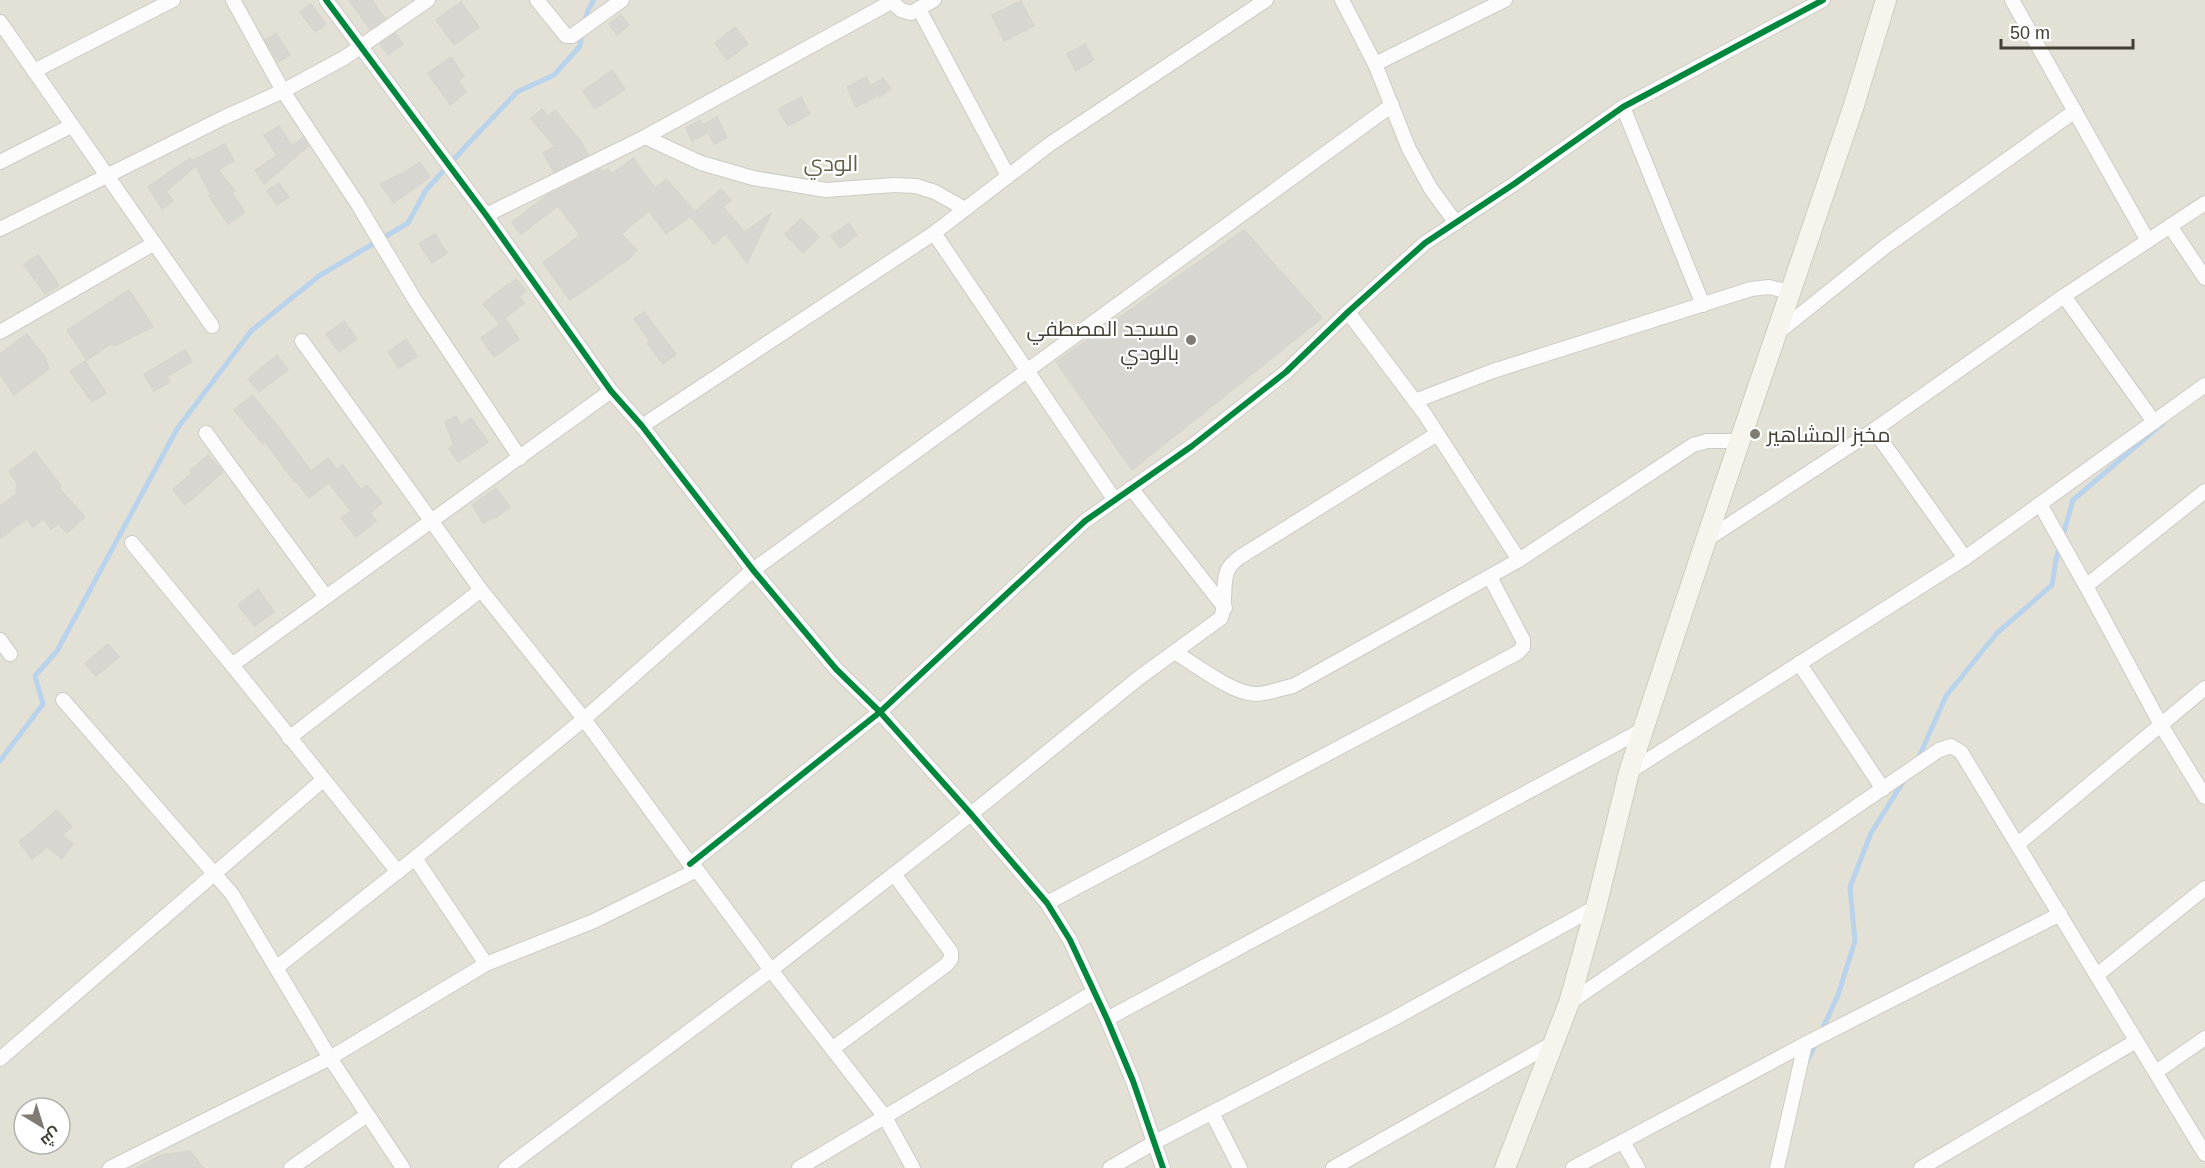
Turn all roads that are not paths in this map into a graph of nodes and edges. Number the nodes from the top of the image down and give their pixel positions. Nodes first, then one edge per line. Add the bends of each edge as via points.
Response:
1 (173, 0) edge
2 (233, 0) edge
3 (326, 0) edge
4 (428, 0) edge
5 (537, 0) edge
6 (622, 0) edge
7 (934, 0) edge
8 (1266, 0) edge
9 (1342, 0) edge
10 (1505, 0) edge
11 (1823, 0) edge
12 (1886, 0) edge
13 (2012, 0) edge
14 (891, 1) edge
15 (919, 9) junction
16 (1, 25) edge
17 (360, 47) junction
18 (1375, 64) junction
19 (34, 71) junction
20 (283, 91) junction
21 (1392, 105) junction
22 (1623, 107) junction
23 (2075, 111) junction
24 (72, 126) junction
25 (645, 136) junction
26 (0, 162) edge
27 (1008, 176) junction
28 (106, 177) junction
29 (2205, 203) edge
30 (966, 209) junction
31 (486, 215) junction
32 (1456, 223) junction
33 (2170, 226) junction
34 (0, 229) edge
35 (934, 233) junction
36 (2148, 241) junction
37 (153, 244) junction
38 (2205, 278) edge
39 (1790, 292) junction
40 (2064, 296) junction
41 (1703, 304) junction
42 (1348, 312) junction
43 (212, 326) dead end
44 (0, 332) edge
45 (1776, 333) junction
46 (303, 341) dead end
47 (1027, 371) junction
48 (2205, 385) edge
49 (611, 391) junction
50 (1415, 401) junction
51 (2154, 422) junction
52 (642, 426) junction
53 (1874, 430) junction
54 (206, 433) dead end
55 (1437, 434) junction
56 (1739, 441) junction
57 (520, 458) junction
58 (1131, 488) junction
59 (2205, 491) edge
60 (1114, 499) junction
61 (2040, 504) junction
62 (432, 522) junction
63 (1706, 540) junction
64 (132, 543) dead end
65 (1965, 558) junction
66 (1519, 560) junction
67 (753, 570) junction
68 (1490, 577) junction
69 (2086, 586) junction
70 (481, 590) junction
71 (326, 597) junction
72 (1225, 608) junction
73 (0, 640) edge
74 (1176, 653) junction
75 (10, 654) dead end
76 (1799, 663) junction
77 (232, 664) junction
78 (2205, 688) edge
79 (63, 700) dead end
80 (880, 712) junction
81 (584, 719) junction
82 (2161, 725) junction
83 (1644, 729) junction
84 (289, 738) junction
85 (1629, 772) junction
86 (323, 780) junction
87 (1882, 789) junction
88 (2205, 797) edge
89 (971, 814) junction
90 (2018, 844) junction
91 (415, 858) junction
92 (693, 867) junction
93 (398, 872) junction
94 (894, 873) junction
95 (216, 874) junction
96 (2205, 888) edge
97 (1047, 903) junction
98 (1596, 907) junction
99 (2060, 914) junction
100 (486, 964) junction
101 (276, 968) junction
102 (771, 970) junction
103 (2097, 975) junction
104 (1094, 992) junction
105 (1569, 1003) junction
106 (1107, 1019) junction
107 (2205, 1038) edge
108 (2136, 1041) junction
109 (1555, 1042) junction
110 (1805, 1044) junction
111 (832, 1049) junction
112 (330, 1058) junction
113 (0, 1059) edge
114 (2156, 1072) junction
115 (1212, 1113) junction
116 (367, 1115) junction
117 (885, 1117) junction
118 (1155, 1142) junction
119 (1623, 1142) junction
120 (2205, 1154) edge
121 (110, 1168) edge
122 (291, 1168) edge
123 (403, 1168) edge
124 (506, 1168) edge
125 (799, 1168) edge
126 (913, 1168) edge
127 (1110, 1168) edge
128 (1163, 1168) edge
129 (1240, 1168) edge
130 (1333, 1168) edge
131 (1505, 1168) edge
132 (1573, 1168) edge
133 (1638, 1168) edge
134 (1777, 1168) edge
135 (1921, 1168) edge

1 - 19 street
2 - 20 street
3 - 17 street
4 - 17 street
5 - 6 street via 562,32 572,36
7 - 15 street
8 - 27 street
9 - 18 street
10 - 18 street
11 - 22 street
12 - 39 street
13 - 23 street
14 - 15 street via 911,13
14 - 25 street
15 - 27 street
16 - 19 street
17 - 20 street
17 - 31 street
18 - 21 street
19 - 24 street
20 - 28 street
20 - 57 street
21 - 32 street via 1409,149
21 - 47 street
22 - 32 street
22 - 41 street
23 - 36 street
23 - 45 street via 1886,246
24 - 26 street
24 - 28 street
25 - 30 street via 701,163 753,178 826,190 915,186 936,192
25 - 31 street
27 - 30 street
28 - 34 street
28 - 37 street
29 - 33 street
30 - 35 street
31 - 49 street
32 - 42 street via 1425,243
33 - 36 street
33 - 38 street
35 - 47 street
35 - 52 street
36 - 40 street
37 - 43 street
37 - 44 street
39 - 41 street via 1769,287 1751,289
39 - 45 street
40 - 51 street
40 - 53 street
41 - 50 street via 1493,371
42 - 50 street
42 - 58 street via 1286,372
45 - 56 street
46 - 62 street
47 - 60 street
47 - 67 street
48 - 51 street
49 - 52 street
49 - 57 street
50 - 55 street
51 - 61 street
52 - 67 street
53 - 63 street
53 - 65 street
54 - 71 street
55 - 66 street
55 - 72 street via 1240,557 1228,569
56 - 63 street
56 - 66 street via 1693,445
57 - 62 street
58 - 60 street
58 - 72 street
59 - 69 street
60 - 80 street via 1085,520
61 - 65 street
61 - 69 street
62 - 70 street
62 - 71 street
63 - 83 street
64 - 77 street
65 - 76 street
66 - 68 street
67 - 80 street via 836,669
67 - 81 street
68 - 74 street via 1293,686 1248,693
68 - 97 street via 1523,640 1517,653
69 - 82 street
70 - 81 street
70 - 84 street
71 - 77 street
72 - 74 street via 1221,618
73 - 75 street
74 - 89 street
76 - 85 street
76 - 87 street
77 - 84 street
78 - 82 street
79 - 95 street
80 - 89 street
80 - 92 street
81 - 91 street
81 - 92 street
82 - 88 street
82 - 90 street
83 - 85 street
83 - 106 street
84 - 86 street
85 - 98 street
86 - 93 street
86 - 95 street
87 - 90 street via 1951,746 1961,752
87 - 105 street
89 - 94 street
89 - 97 street
90 - 99 street
91 - 93 street
91 - 100 street
92 - 100 street via 594,921
92 - 102 street
93 - 101 street
94 - 102 street
94 - 111 street via 951,952 951,958
95 - 101 street
95 - 113 street
96 - 103 street
97 - 104 street via 1070,940
98 - 105 street
98 - 115 street
99 - 103 street
99 - 110 street
100 - 112 street
101 - 112 street
102 - 111 street
102 - 124 street
103 - 108 street
104 - 106 street
104 - 117 street
105 - 109 street
106 - 118 street
107 - 114 street
108 - 114 street
108 - 135 street
109 - 130 street
109 - 131 street
110 - 119 street
110 - 134 street
111 - 117 street
112 - 116 street
112 - 121 street
114 - 120 street
115 - 118 street
115 - 129 street
116 - 122 street
116 - 123 street
117 - 125 street
117 - 126 street
118 - 127 street
118 - 128 street
119 - 132 street
119 - 133 street

